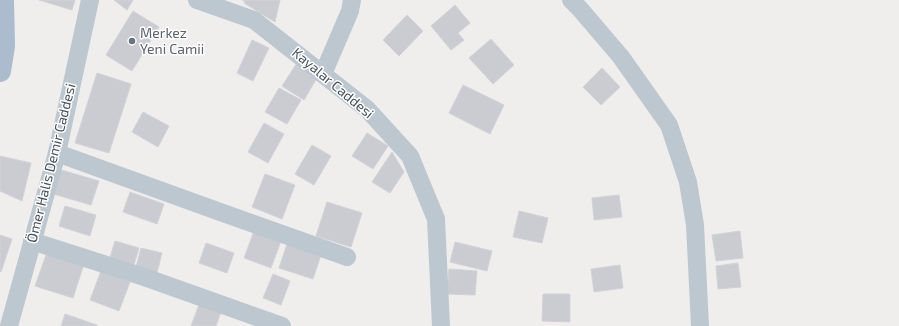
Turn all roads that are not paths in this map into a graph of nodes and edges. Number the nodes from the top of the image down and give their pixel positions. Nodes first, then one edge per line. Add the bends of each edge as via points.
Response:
1 (3, 0) edge
2 (90, 0) edge
3 (197, 0) edge
4 (352, 0) edge
5 (571, 0) edge
6 (0, 71) edge
7 (323, 74) junction
8 (57, 153) junction
9 (32, 241) junction
10 (347, 257) dead end
11 (9, 326) edge
12 (282, 326) edge
13 (441, 326) edge
14 (700, 326) edge

1 - 6 main road via 4,46
2 - 8 street, Ömer Halis Demir Caddesi
3 - 7 street, Kayalar Caddesi via 254,20
4 - 7 street via 350,11
5 - 14 street via 621,57 669,125 688,182 694,218
7 - 13 street, Kayalar Caddesi via 367,109 410,156 436,219
8 - 9 street, Ömer Halis Demir Caddesi
8 - 10 street
9 - 11 street, Ömer Halis Demir Caddesi
9 - 12 street

